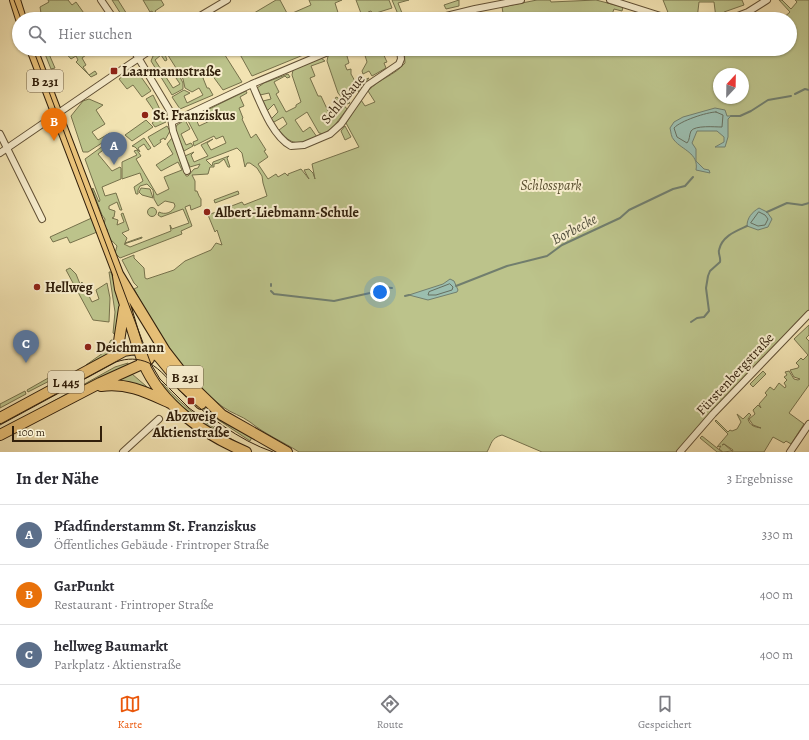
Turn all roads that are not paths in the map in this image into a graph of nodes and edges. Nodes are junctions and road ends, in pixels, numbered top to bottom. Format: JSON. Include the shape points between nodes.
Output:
{"nodes":[{"id":1,"x":15,"y":0,"type":"edge"},
{"id":2,"x":101,"y":0,"type":"edge"},
{"id":3,"x":227,"y":0,"type":"edge"},
{"id":4,"x":521,"y":0,"type":"edge"},
{"id":5,"x":610,"y":0,"type":"edge"},
{"id":6,"x":767,"y":0,"type":"edge"},
{"id":7,"x":19,"y":12,"type":"edge"},
{"id":8,"x":109,"y":12,"type":"edge"},
{"id":9,"x":207,"y":12,"type":"edge"},
{"id":10,"x":460,"y":12,"type":"edge"},
{"id":11,"x":648,"y":12,"type":"edge"},
{"id":12,"x":748,"y":12,"type":"edge"},
{"id":13,"x":35,"y":56,"type":"edge"},
{"id":14,"x":142,"y":56,"type":"edge"},
{"id":15,"x":318,"y":56,"type":"edge"},
{"id":16,"x":400,"y":56,"type":"edge"},
{"id":17,"x":139,"y":58,"type":"junction"},
{"id":18,"x":252,"y":84,"type":"junction"},
{"id":19,"x":57,"y":114,"type":"junction"},
{"id":20,"x":172,"y":122,"type":"junction"},
{"id":21,"x":0,"y":134,"type":"edge"},
{"id":22,"x":6,"y":148,"type":"junction"},
{"id":23,"x":0,"y":153,"type":"edge"},
{"id":24,"x":187,"y":171,"type":"dead end"},
{"id":25,"x":42,"y":218,"type":"dead end"},
{"id":26,"x":118,"y":274,"type":"junction"},
{"id":27,"x":125,"y":304,"type":"junction"},
{"id":28,"x":809,"y":316,"type":"edge"},
{"id":29,"x":154,"y":333,"type":"junction"},
{"id":30,"x":139,"y":348,"type":"junction"},
{"id":31,"x":154,"y":353,"type":"junction"},
{"id":32,"x":117,"y":355,"type":"junction"},
{"id":33,"x":144,"y":363,"type":"junction"},
{"id":34,"x":92,"y":388,"type":"junction"},
{"id":35,"x":172,"y":404,"type":"junction"},
{"id":36,"x":222,"y":415,"type":"junction"},
{"id":37,"x":0,"y":418,"type":"edge"},
{"id":38,"x":159,"y":419,"type":"dead end"},
{"id":39,"x":809,"y":424,"type":"edge"},
{"id":40,"x":0,"y":435,"type":"edge"},
{"id":41,"x":123,"y":452,"type":"edge"},
{"id":42,"x":246,"y":452,"type":"edge"},
{"id":43,"x":287,"y":452,"type":"edge"},
{"id":44,"x":680,"y":452,"type":"edge"},
{"id":45,"x":790,"y":452,"type":"edge"}],
"edges":[{"from":1,"to":7,"type":"main road"},
{"from":2,"to":8,"type":"street"},
{"from":3,"to":9,"type":"street"},
{"from":4,"to":10,"type":"street"},
{"from":5,"to":11,"type":"street"},
{"from":6,"to":12,"type":"street"},
{"from":13,"to":19,"type":"main road","number":"B 231"},
{"from":14,"to":17,"type":"street"},
{"from":15,"to":18,"type":"street"},
{"from":16,"to":18,"type":"street","name":"Schloßaue","via":[[397,66],[368,85],[335,130],[304,146],[291,146],[281,137]]},
{"from":17,"to":19,"type":"street"},
{"from":17,"to":20,"type":"street","via":[[170,111]]},
{"from":18,"to":20,"type":"street"},
{"from":19,"to":22,"type":"street"},
{"from":19,"to":26,"type":"main road","number":"B 231"},
{"from":20,"to":24,"type":"street"},
{"from":21,"to":22,"type":"street"},
{"from":22,"to":23,"type":"street"},
{"from":22,"to":25,"type":"street"},
{"from":26,"to":27,"type":"main road","number":"B 231"},
{"from":26,"to":29,"type":"main road","number":"B 231"},
{"from":27,"to":30,"type":"main road","number":"B 231"},
{"from":27,"to":32,"type":"main road"},
{"from":28,"to":44,"type":"street","name":"Fürstenbergstraße","via":[[713,414]]},
{"from":29,"to":31,"type":"main road"},
{"from":29,"to":36,"type":"main road","number":"B 231","via":[[183,374]]},
{"from":30,"to":31,"type":"main road"},
{"from":30,"to":32,"type":"main road","number":"L 445"},
{"from":30,"to":33,"type":"main road","number":"B 231"},
{"from":31,"to":33,"type":"main road","number":"L 445"},
{"from":31,"to":36,"type":"main road","via":[[196,399]]},
{"from":32,"to":37,"type":"main road","number":"L 445"},
{"from":33,"to":34,"type":"main road","number":"L 445"},
{"from":33,"to":35,"type":"main road","number":"B 231"},
{"from":34,"to":35,"type":"main road","number":"B 231","via":[[118,385],[148,393]]},
{"from":34,"to":40,"type":"main road","number":"L 445"},
{"from":35,"to":42,"type":"main road","number":"B 231","via":[[200,427]]},
{"from":36,"to":43,"type":"main road","number":"B 231"},
{"from":38,"to":41,"type":"street"},
{"from":39,"to":45,"type":"street"}]}
